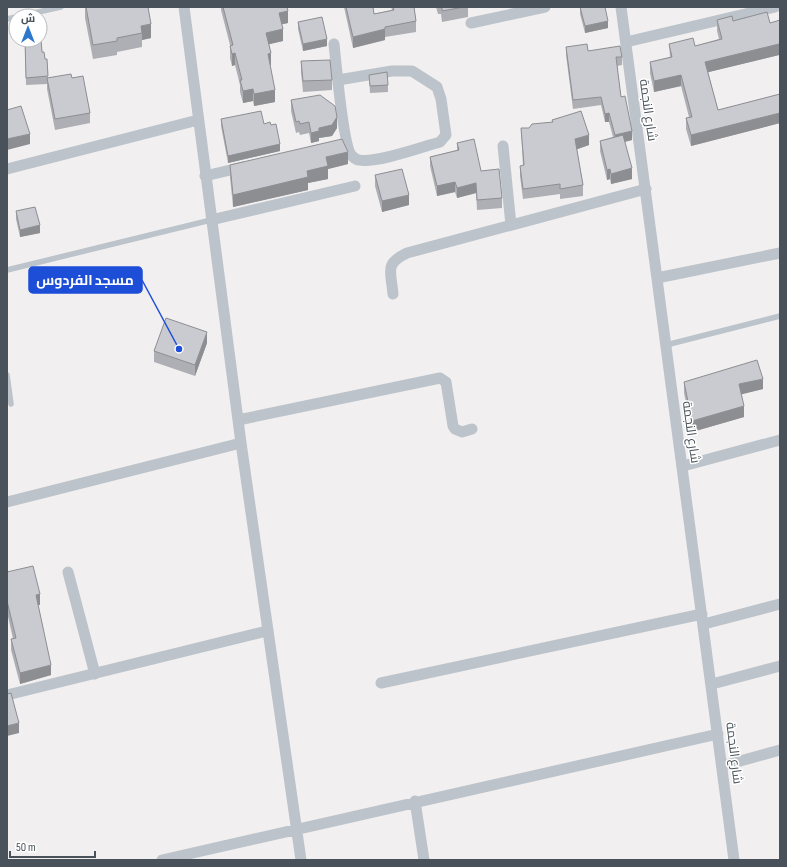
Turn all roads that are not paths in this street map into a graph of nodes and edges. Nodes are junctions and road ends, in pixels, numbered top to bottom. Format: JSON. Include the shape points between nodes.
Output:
{"nodes":[{"id":1,"x":61,"y":7,"type":"edge"},
{"id":2,"x":184,"y":7,"type":"edge"},
{"id":3,"x":545,"y":7,"type":"edge"},
{"id":4,"x":621,"y":7,"type":"edge"},
{"id":5,"x":775,"y":7,"type":"edge"},
{"id":6,"x":48,"y":10,"type":"edge"},
{"id":7,"x":471,"y":22,"type":"dead end"},
{"id":8,"x":626,"y":42,"type":"junction"},
{"id":9,"x":334,"y":44,"type":"dead end"},
{"id":10,"x":338,"y":80,"type":"junction"},
{"id":11,"x":198,"y":120,"type":"junction"},
{"id":12,"x":503,"y":146,"type":"dead end"},
{"id":13,"x":257,"y":164,"type":"edge"},
{"id":14,"x":7,"y":169,"type":"edge"},
{"id":15,"x":205,"y":176,"type":"junction"},
{"id":16,"x":356,"y":186,"type":"dead end"},
{"id":17,"x":646,"y":189,"type":"junction"},
{"id":18,"x":211,"y":220,"type":"junction"},
{"id":19,"x":512,"y":225,"type":"junction"},
{"id":20,"x":780,"y":253,"type":"edge"},
{"id":21,"x":7,"y":270,"type":"edge"},
{"id":22,"x":657,"y":278,"type":"junction"},
{"id":23,"x":392,"y":294,"type":"dead end"},
{"id":24,"x":780,"y":316,"type":"edge"},
{"id":25,"x":666,"y":345,"type":"junction"},
{"id":26,"x":7,"y":376,"type":"edge"},
{"id":27,"x":11,"y":404,"type":"dead end"},
{"id":28,"x":238,"y":420,"type":"junction"},
{"id":29,"x":472,"y":429,"type":"dead end"},
{"id":30,"x":780,"y":440,"type":"edge"},
{"id":31,"x":241,"y":443,"type":"junction"},
{"id":32,"x":682,"y":466,"type":"junction"},
{"id":33,"x":7,"y":502,"type":"edge"},
{"id":34,"x":68,"y":572,"type":"dead end"},
{"id":35,"x":780,"y":604,"type":"edge"},
{"id":36,"x":703,"y":619,"type":"junction"},
{"id":37,"x":267,"y":631,"type":"junction"},
{"id":38,"x":780,"y":666,"type":"edge"},
{"id":39,"x":95,"y":674,"type":"junction"},
{"id":40,"x":381,"y":683,"type":"dead end"},
{"id":41,"x":712,"y":684,"type":"junction"},
{"id":42,"x":7,"y":694,"type":"edge"},
{"id":43,"x":718,"y":734,"type":"junction"},
{"id":44,"x":780,"y":750,"type":"edge"},
{"id":45,"x":722,"y":766,"type":"junction"},
{"id":46,"x":415,"y":802,"type":"junction"},
{"id":47,"x":297,"y":829,"type":"junction"},
{"id":48,"x":162,"y":860,"type":"edge"},
{"id":49,"x":301,"y":860,"type":"edge"},
{"id":50,"x":424,"y":860,"type":"edge"},
{"id":51,"x":734,"y":860,"type":"edge"}],
"edges":[{"from":1,"to":6,"type":"lane"},
{"from":2,"to":11,"type":"street"},
{"from":3,"to":7,"type":"street"},
{"from":4,"to":8,"type":"street","name":"شارع النجمة"},
{"from":5,"to":8,"type":"street"},
{"from":8,"to":17,"type":"street","name":"شارع النجمة"},
{"from":9,"to":10,"type":"street"},
{"from":10,"to":10,"type":"street","via":[[392,71],[412,71],[437,88],[442,99],[446,135],[440,142],[372,160],[358,160],[343,143]]},
{"from":11,"to":14,"type":"street"},
{"from":11,"to":15,"type":"street"},
{"from":12,"to":19,"type":"street"},
{"from":13,"to":15,"type":"street"},
{"from":15,"to":18,"type":"street"},
{"from":16,"to":18,"type":"street"},
{"from":17,"to":19,"type":"street"},
{"from":17,"to":22,"type":"street","name":"شارع النجمة"},
{"from":18,"to":21,"type":"lane"},
{"from":18,"to":28,"type":"street"},
{"from":19,"to":23,"type":"street","via":[[399,257],[390,266]]},
{"from":20,"to":22,"type":"street"},
{"from":22,"to":25,"type":"street","name":"شارع النجمة"},
{"from":24,"to":25,"type":"lane"},
{"from":25,"to":32,"type":"street","name":"شارع النجمة"},
{"from":26,"to":27,"type":"lane"},
{"from":28,"to":29,"type":"street","via":[[440,378],[446,382],[453,426],[462,432]]},
{"from":28,"to":31,"type":"street"},
{"from":30,"to":32,"type":"street"},
{"from":31,"to":33,"type":"street"},
{"from":31,"to":37,"type":"street"},
{"from":32,"to":36,"type":"street","name":"شارع النجمة"},
{"from":34,"to":39,"type":"street"},
{"from":35,"to":36,"type":"street"},
{"from":36,"to":40,"type":"street"},
{"from":36,"to":41,"type":"street","name":"شارع النجمة"},
{"from":37,"to":39,"type":"street"},
{"from":37,"to":47,"type":"street"},
{"from":38,"to":41,"type":"street"},
{"from":39,"to":42,"type":"street"},
{"from":41,"to":43,"type":"street","name":"شارع النجمة"},
{"from":43,"to":45,"type":"street","name":"شارع النجمة"},
{"from":43,"to":46,"type":"street"},
{"from":44,"to":45,"type":"street"},
{"from":45,"to":51,"type":"street","name":"شارع النجمة"},
{"from":46,"to":47,"type":"street"},
{"from":46,"to":50,"type":"street"},
{"from":47,"to":48,"type":"street"},
{"from":47,"to":49,"type":"street"}]}
